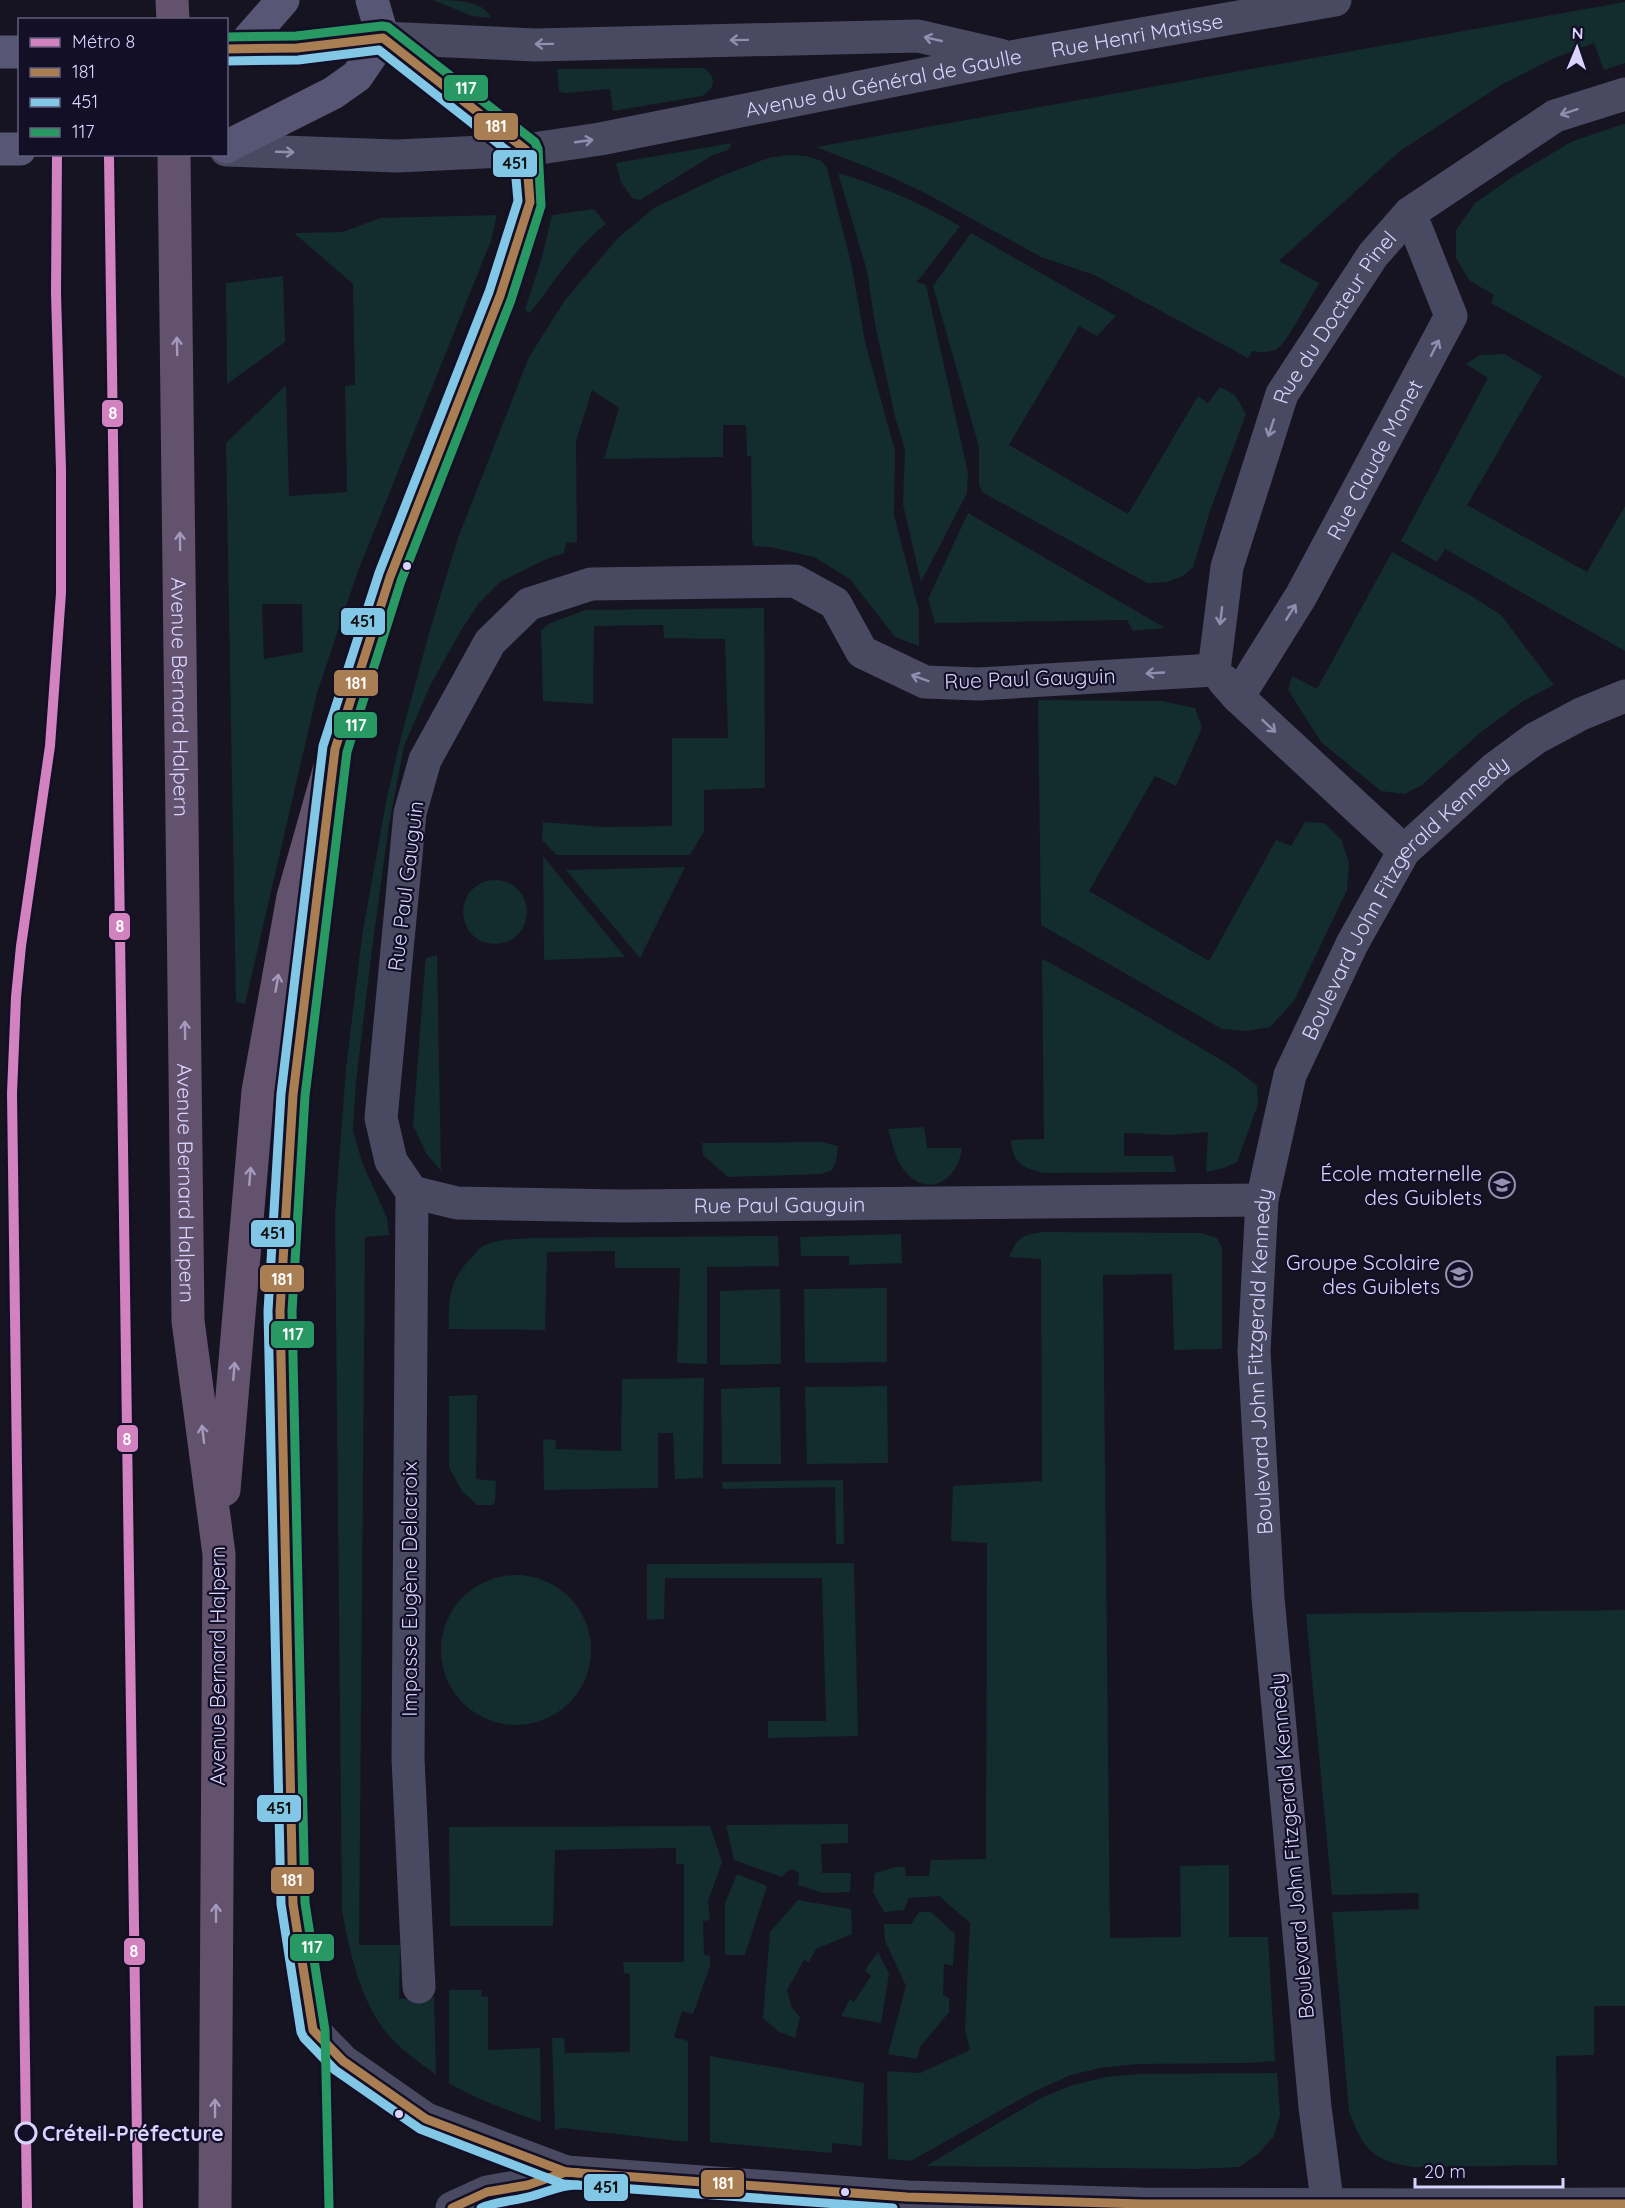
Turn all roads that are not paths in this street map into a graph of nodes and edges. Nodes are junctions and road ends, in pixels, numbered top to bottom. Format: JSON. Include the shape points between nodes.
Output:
{"nodes":[{"id":1,"x":172,"y":0,"type":"edge"},
{"id":2,"x":372,"y":0,"type":"edge"},
{"id":3,"x":1335,"y":0,"type":"edge"},
{"id":4,"x":282,"y":2,"type":"edge"},
{"id":5,"x":173,"y":18,"type":"edge"},
{"id":6,"x":383,"y":38,"type":"junction"},
{"id":7,"x":233,"y":49,"type":"edge"},
{"id":8,"x":0,"y":52,"type":"edge"},
{"id":9,"x":18,"y":52,"type":"edge"},
{"id":10,"x":1011,"y":57,"type":"junction"},
{"id":11,"x":1625,"y":94,"type":"edge"},
{"id":12,"x":228,"y":147,"type":"edge"},
{"id":13,"x":228,"y":148,"type":"edge"},
{"id":14,"x":0,"y":149,"type":"edge"},
{"id":15,"x":18,"y":149,"type":"edge"},
{"id":16,"x":526,"y":150,"type":"junction"},
{"id":17,"x":174,"y":156,"type":"edge"},
{"id":18,"x":1410,"y":213,"type":"junction"},
{"id":19,"x":1214,"y":670,"type":"junction"},
{"id":20,"x":1625,"y":696,"type":"edge"},
{"id":21,"x":1238,"y":697,"type":"junction"},
{"id":22,"x":335,"y":749,"type":"junction"},
{"id":23,"x":1404,"y":851,"type":"junction"},
{"id":24,"x":412,"y":1192,"type":"junction"},
{"id":25,"x":1262,"y":1200,"type":"junction"},
{"id":26,"x":219,"y":1554,"type":"junction"},
{"id":27,"x":419,"y":1987,"type":"dead end"},
{"id":28,"x":566,"y":2172,"type":"junction"},
{"id":29,"x":907,"y":2203,"type":"edge"},
{"id":30,"x":1625,"y":2204,"type":"edge"},
{"id":31,"x":1327,"y":2206,"type":"edge"},
{"id":32,"x":215,"y":2208,"type":"edge"},
{"id":33,"x":452,"y":2208,"type":"edge"}],
"edges":[{"from":1,"to":5,"type":"highway"},
{"from":2,"to":6,"type":"main road"},
{"from":3,"to":10,"type":"street","name":"Rue Henri Matisse"},
{"from":4,"to":7,"type":"main road"},
{"from":6,"to":7,"type":"main road","name":"Avenue du Général de Gaulle","via":[[297,48]]},
{"from":10,"to":6,"type":"street","name":"Avenue du Général de Gaulle","one_way":true,"via":[[918,36],[536,45]]},
{"from":6,"to":12,"type":"main road","via":[[357,76],[333,93]]},
{"from":6,"to":16,"type":"main road"},
{"from":8,"to":9,"type":"main road"},
{"from":16,"to":10,"type":"street","name":"Avenue du Général de Gaulle","one_way":true,"via":[[713,118]]},
{"from":11,"to":18,"type":"street","name":"Rue du Docteur Pinel","one_way":true,"via":[[1555,116]]},
{"from":13,"to":16,"type":"street","name":"Avenue du Général de Gaulle","one_way":true,"via":[[397,156]]},
{"from":14,"to":15,"type":"main road"},
{"from":16,"to":22,"type":"highway","via":[[530,201],[500,296],[390,577]]},
{"from":26,"to":17,"type":"highway","name":"Avenue Bernard Halpern","one_way":true,"via":[[188,1321]]},
{"from":18,"to":19,"type":"street","name":"Rue du Docteur Pinel","one_way":true,"via":[[1373,255],[1282,394],[1227,567]]},
{"from":21,"to":18,"type":"street","name":"Rue Claude Monet","one_way":true,"via":[[1301,596],[1451,316]]},
{"from":19,"to":21,"type":"street"},
{"from":19,"to":24,"type":"street","name":"Rue Paul Gauguin","one_way":true,"via":[[979,684],[925,682],[862,652],[835,603],[795,581],[591,584],[529,604],[490,642],[425,760],[410,813],[381,1118],[390,1161]]},
{"from":20,"to":23,"type":"street","name":"Boulevard John Fitzgerald Kennedy","via":[[1536,738],[1495,768]]},
{"from":21,"to":23,"type":"street","one_way":true},
{"from":26,"to":22,"type":"highway","one_way":true,"via":[[258,1091],[293,897]]},
{"from":22,"to":28,"type":"street","via":[[293,1095],[280,1311],[293,1904],[313,2030],[343,2061],[426,2119]]},
{"from":23,"to":25,"type":"street","name":"Boulevard John Fitzgerald Kennedy","via":[[1352,944],[1290,1075]]},
{"from":24,"to":25,"type":"street","name":"Rue Paul Gauguin","via":[[457,1203],[623,1206]]},
{"from":24,"to":27,"type":"street","name":"Impasse Eugène Delacroix","via":[[408,1759]]},
{"from":25,"to":31,"type":"street","name":"Boulevard John Fitzgerald Kennedy","via":[[1254,1351],[1268,1599]]},
{"from":32,"to":26,"type":"highway","name":"Avenue Bernard Halpern","one_way":true},
{"from":28,"to":29,"type":"street","via":[[868,2196]]},
{"from":28,"to":33,"type":"street","via":[[528,2186],[487,2192]]},
{"from":29,"to":31,"type":"street"},
{"from":30,"to":31,"type":"street"}]}
